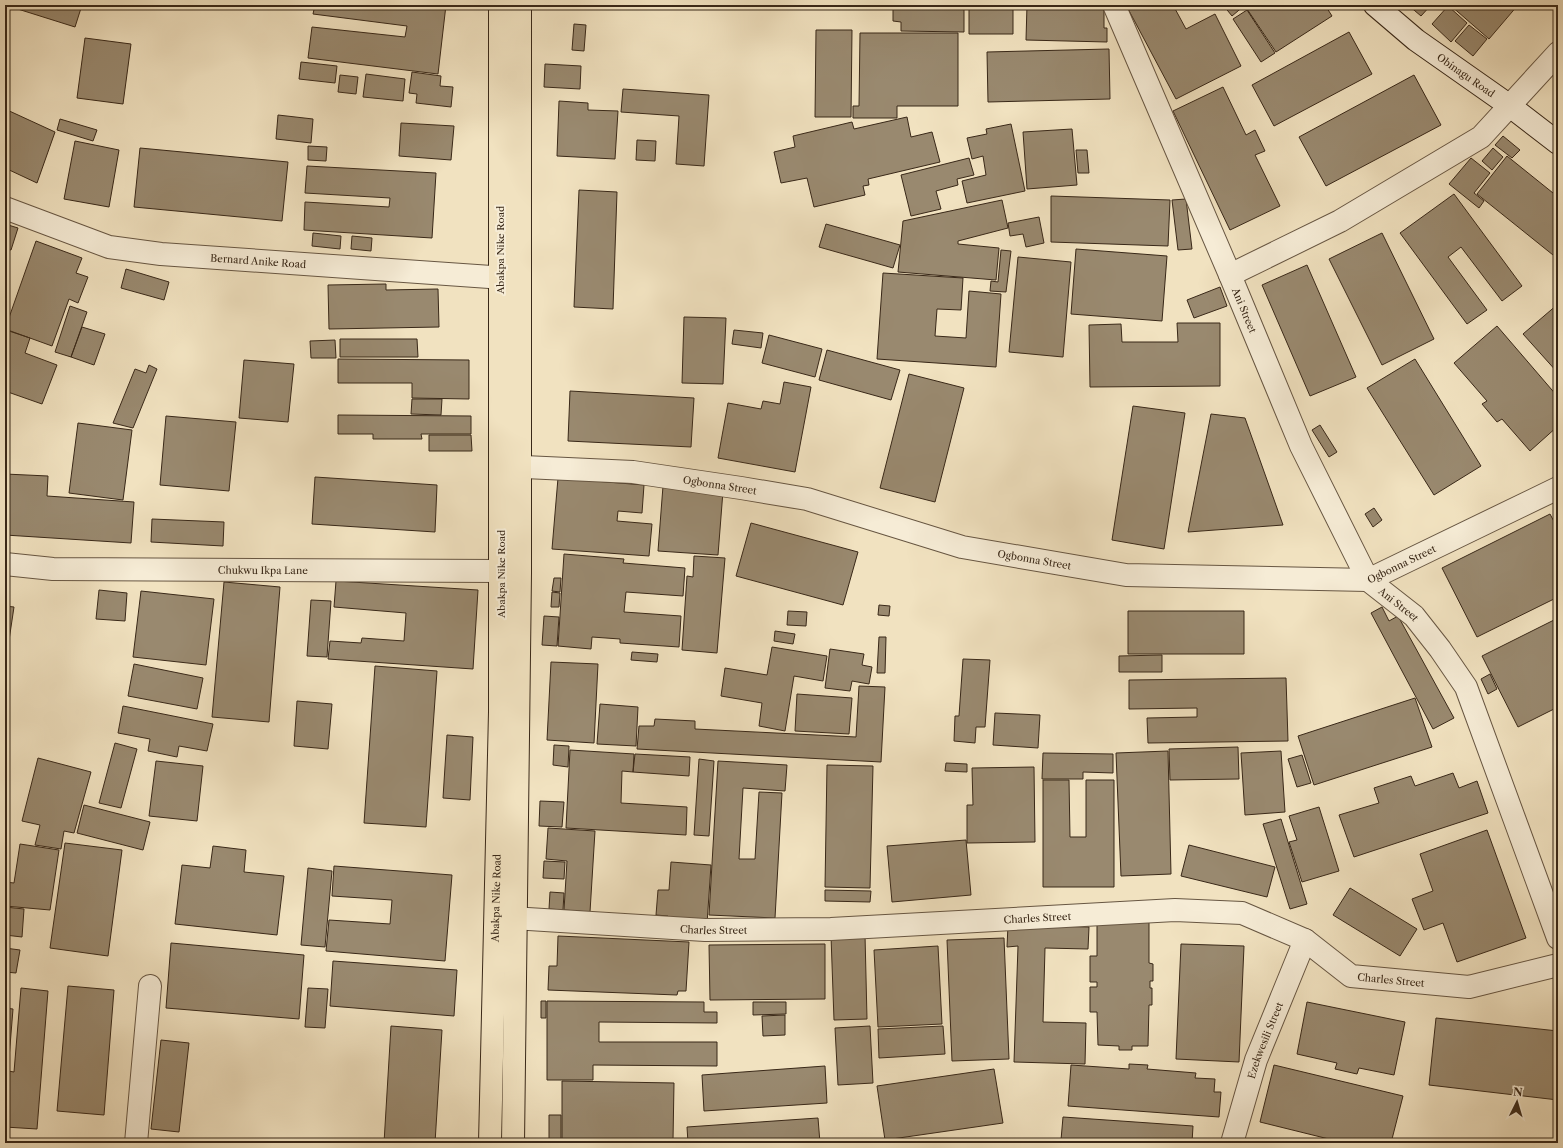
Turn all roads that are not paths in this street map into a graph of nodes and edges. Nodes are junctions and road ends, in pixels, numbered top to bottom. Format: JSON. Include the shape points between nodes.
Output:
{"nodes":[{"id":1,"x":500,"y":5,"type":"edge"},
{"id":2,"x":520,"y":5,"type":"edge"},
{"id":3,"x":1114,"y":5,"type":"edge"},
{"id":4,"x":1375,"y":5,"type":"edge"},
{"id":5,"x":1558,"y":53,"type":"edge"},
{"id":6,"x":1510,"y":106,"type":"junction"},
{"id":7,"x":1558,"y":143,"type":"edge"},
{"id":8,"x":5,"y":208,"type":"edge"},
{"id":9,"x":1230,"y":275,"type":"junction"},
{"id":10,"x":510,"y":278,"type":"junction"},
{"id":11,"x":510,"y":466,"type":"junction"},
{"id":12,"x":1558,"y":488,"type":"edge"},
{"id":13,"x":5,"y":564,"type":"edge"},
{"id":14,"x":510,"y":572,"type":"junction"},
{"id":15,"x":1368,"y":580,"type":"junction"},
{"id":16,"x":506,"y":917,"type":"junction"},
{"id":17,"x":1558,"y":938,"type":"edge"},
{"id":18,"x":1305,"y":940,"type":"junction"},
{"id":19,"x":1558,"y":965,"type":"edge"},
{"id":20,"x":150,"y":986,"type":"dead end"},
{"id":21,"x":136,"y":1143,"type":"edge"},
{"id":22,"x":490,"y":1143,"type":"edge"},
{"id":23,"x":513,"y":1143,"type":"edge"},
{"id":24,"x":1232,"y":1143,"type":"edge"}],
"edges":[{"from":1,"to":10,"type":"main road","name":"Abakpa Nike Road"},
{"from":2,"to":10,"type":"main road","name":"Abakpa Nike Road"},
{"from":3,"to":9,"type":"street","name":"Ani Street"},
{"from":4,"to":6,"type":"street","name":"Obinagu Road","via":[[1416,40]]},
{"from":5,"to":6,"type":"street","name":"Ani Street"},
{"from":6,"to":7,"type":"street","name":"Obinagu Road"},
{"from":6,"to":9,"type":"street","name":"Ani Street","via":[[1481,138],[1340,221]]},
{"from":8,"to":10,"type":"street","name":"Bernard Anike Road","via":[[109,247],[161,254]]},
{"from":9,"to":15,"type":"street","name":"Ani Street","via":[[1301,446]]},
{"from":10,"to":11,"type":"main road","name":"Abakpa Nike Road"},
{"from":11,"to":14,"type":"main road","name":"Abakpa Nike Road"},
{"from":11,"to":15,"type":"street","name":"Ogbonna Street","via":[[633,472],[808,499],[962,547],[1126,575]]},
{"from":12,"to":15,"type":"street","name":"Ogbonna Street"},
{"from":13,"to":14,"type":"street","name":"Chukwu Ikpa Lane","via":[[53,569]]},
{"from":14,"to":16,"type":"main road","name":"Abakpa Nike Road","via":[[500,704]]},
{"from":15,"to":17,"type":"street","name":"Ani Street","via":[[1414,616],[1466,687]]},
{"from":16,"to":18,"type":"street","name":"Charles Street","via":[[705,930],[823,929],[1175,910],[1242,913]]},
{"from":16,"to":22,"type":"main road","name":"Abakpa Nike Road"},
{"from":16,"to":23,"type":"main road","name":"Abakpa Nike Road"},
{"from":18,"to":19,"type":"street","name":"Charles Street","via":[[1351,976],[1469,987]]},
{"from":18,"to":24,"type":"street","name":"Ezekwesili Street","via":[[1256,1060]]},
{"from":20,"to":21,"type":"street"}]}
